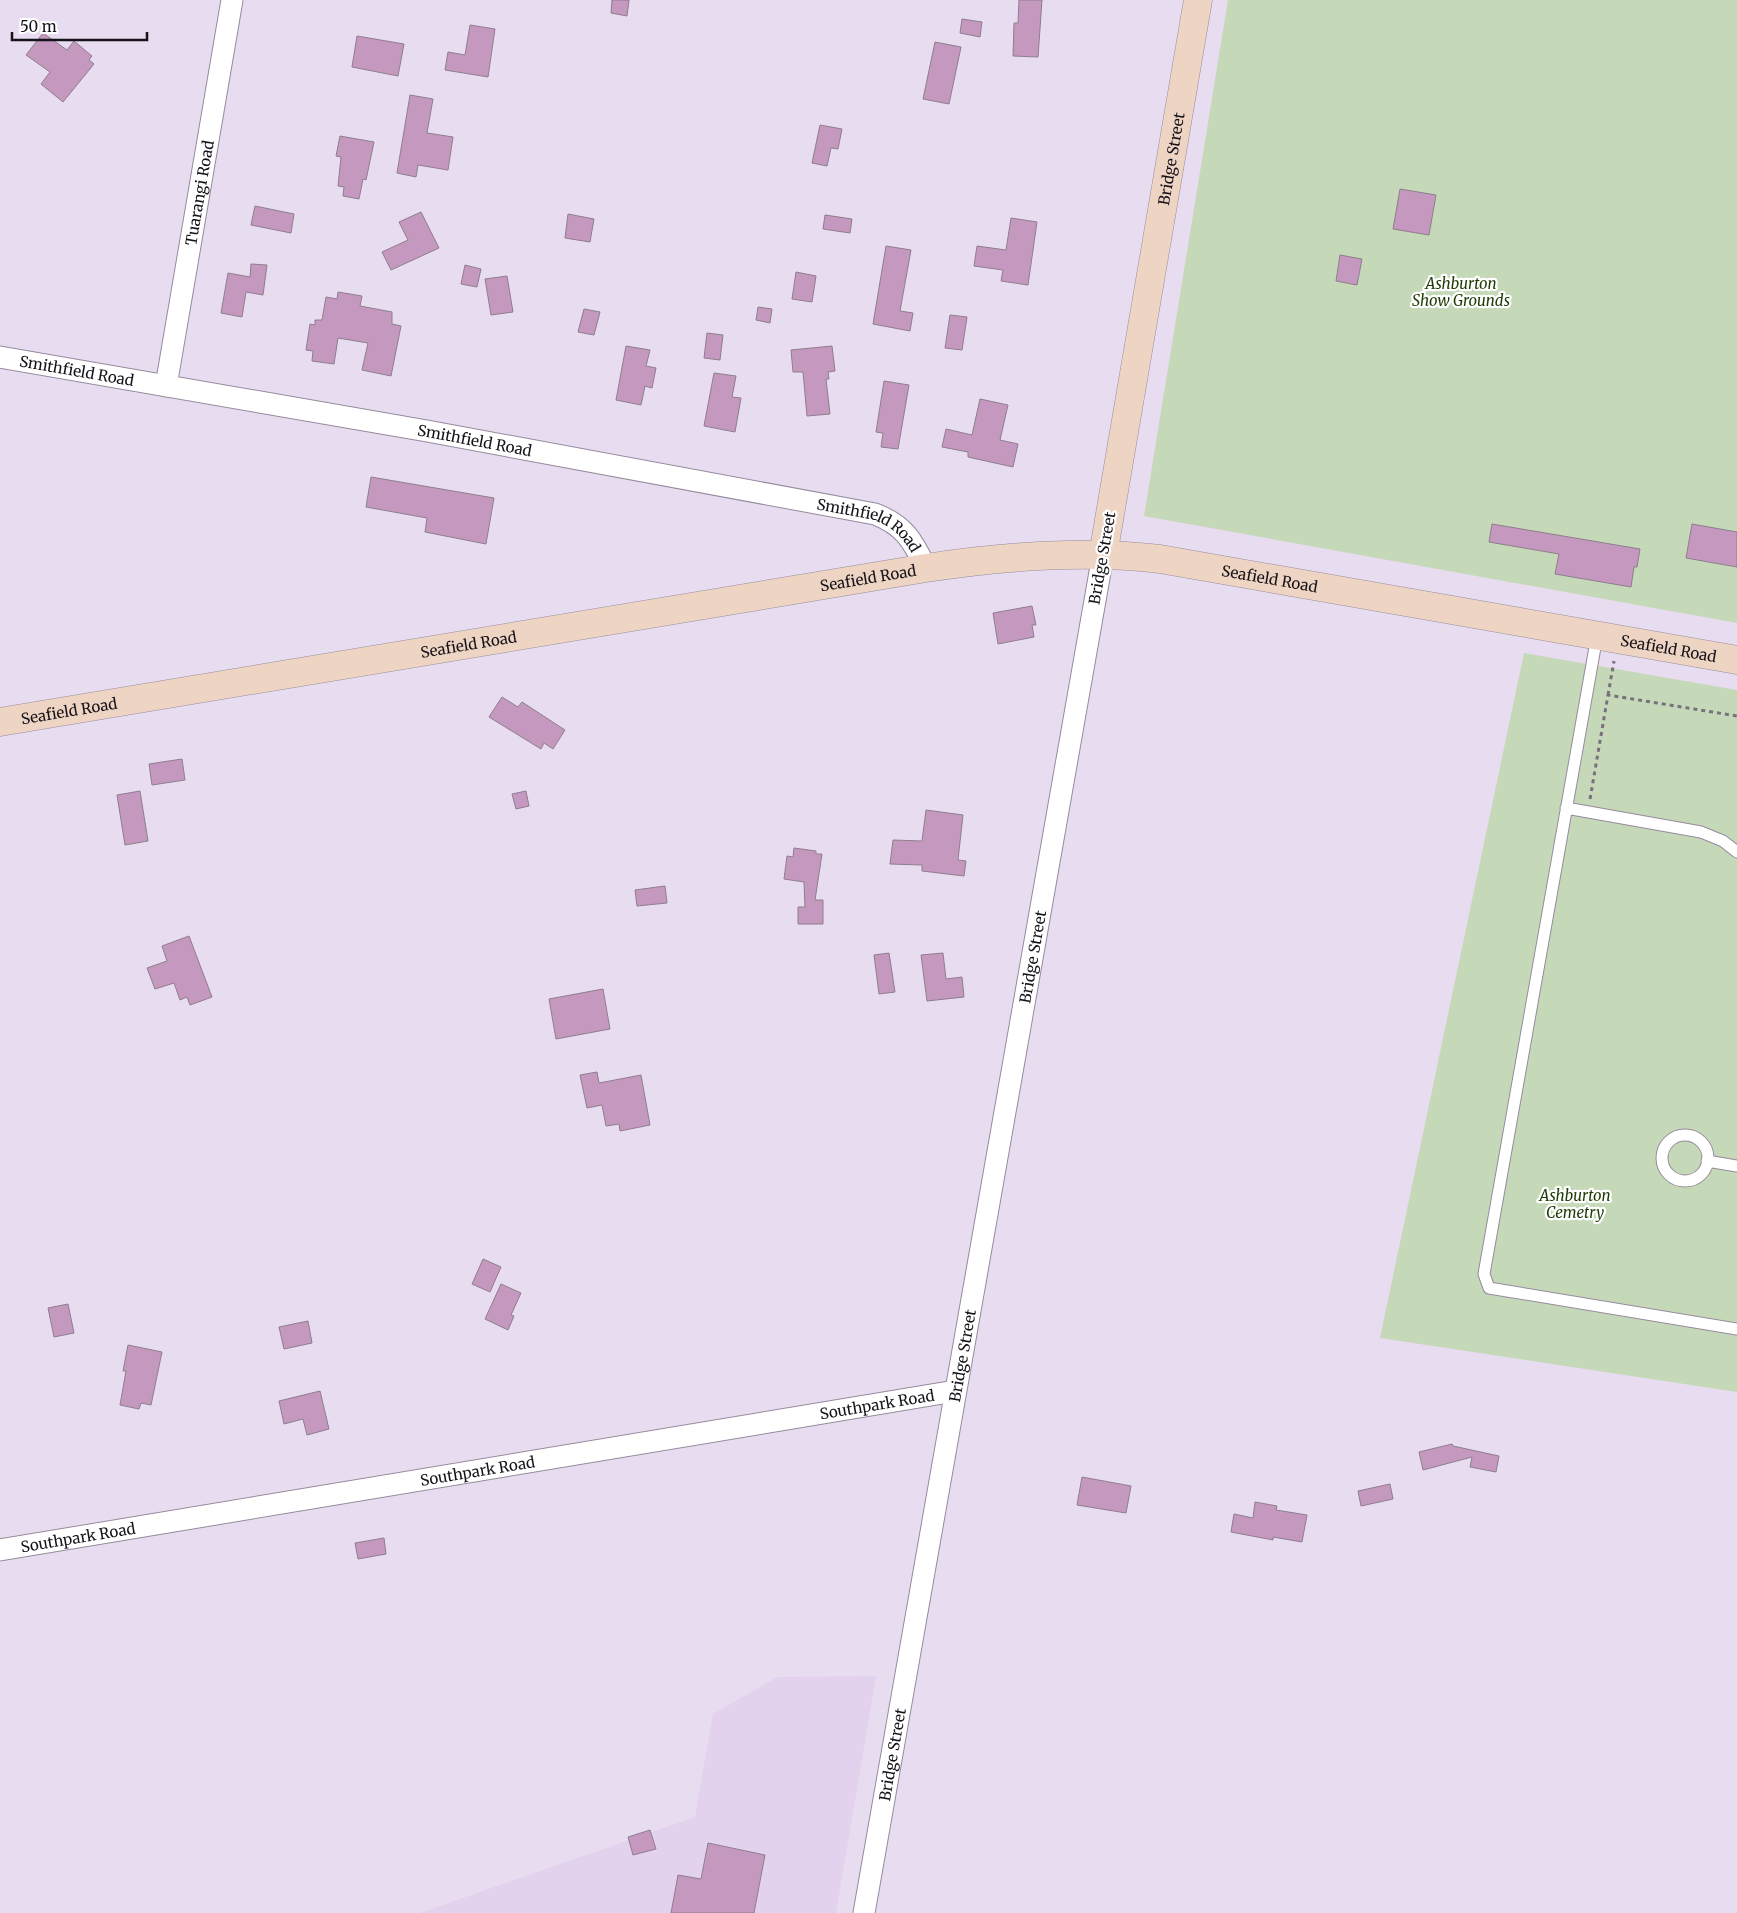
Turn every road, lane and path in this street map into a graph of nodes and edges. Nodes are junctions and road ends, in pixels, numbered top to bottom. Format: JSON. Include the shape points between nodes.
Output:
{"nodes":[{"id":1,"x":232,"y":0,"type":"edge"},
{"id":2,"x":1198,"y":0,"type":"edge"},
{"id":3,"x":0,"y":357,"type":"edge"},
{"id":4,"x":166,"y":386,"type":"junction"},
{"id":5,"x":1103,"y":555,"type":"junction"},
{"id":6,"x":926,"y":568,"type":"junction"},
{"id":7,"x":1607,"y":638,"type":"junction"},
{"id":8,"x":1737,"y":660,"type":"edge"},
{"id":9,"x":1608,"y":695,"type":"junction"},
{"id":10,"x":1737,"y":716,"type":"edge"},
{"id":11,"x":0,"y":722,"type":"edge"},
{"id":12,"x":1566,"y":808,"type":"junction"},
{"id":13,"x":1588,"y":812,"type":"junction"},
{"id":14,"x":1737,"y":852,"type":"edge"},
{"id":15,"x":1707,"y":1161,"type":"junction"},
{"id":16,"x":1737,"y":1166,"type":"edge"},
{"id":17,"x":1737,"y":1330,"type":"edge"},
{"id":18,"x":955,"y":1391,"type":"junction"},
{"id":19,"x":0,"y":1550,"type":"edge"},
{"id":20,"x":864,"y":1913,"type":"edge"}],
"edges":[{"from":1,"to":4,"type":"street","name":"Tuarangi Road"},
{"from":2,"to":5,"type":"street","name":"Bridge Street"},
{"from":3,"to":4,"type":"street","name":"Smithfield Road"},
{"from":4,"to":6,"type":"street","name":"Smithfield Road","via":[[875,514],[890,520],[911,538]]},
{"from":5,"to":6,"type":"street","name":"Seafield Road","via":[[1018,557]]},
{"from":5,"to":7,"type":"street","name":"Seafield Road","via":[[1160,559]]},
{"from":5,"to":18,"type":"street","name":"Bridge Street"},
{"from":6,"to":11,"type":"street","name":"Seafield Road"},
{"from":7,"to":8,"type":"street","name":"Seafield Road"},
{"from":7,"to":9,"type":"path"},
{"from":7,"to":12,"type":"lane"},
{"from":9,"to":10,"type":"path"},
{"from":9,"to":13,"type":"path"},
{"from":12,"to":13,"type":"lane"},
{"from":12,"to":17,"type":"lane","via":[[1484,1274],[1489,1288]]},
{"from":13,"to":14,"type":"lane","via":[[1701,832],[1723,841]]},
{"from":15,"to":15,"type":"lane","via":[[1707,1153],[1700,1141],[1687,1135],[1668,1142],[1662,1156],[1662,1164],[1671,1177],[1686,1181],[1700,1174]]},
{"from":15,"to":16,"type":"lane"},
{"from":18,"to":19,"type":"street","name":"Southpark Road"},
{"from":18,"to":20,"type":"street","name":"Bridge Street"}]}
